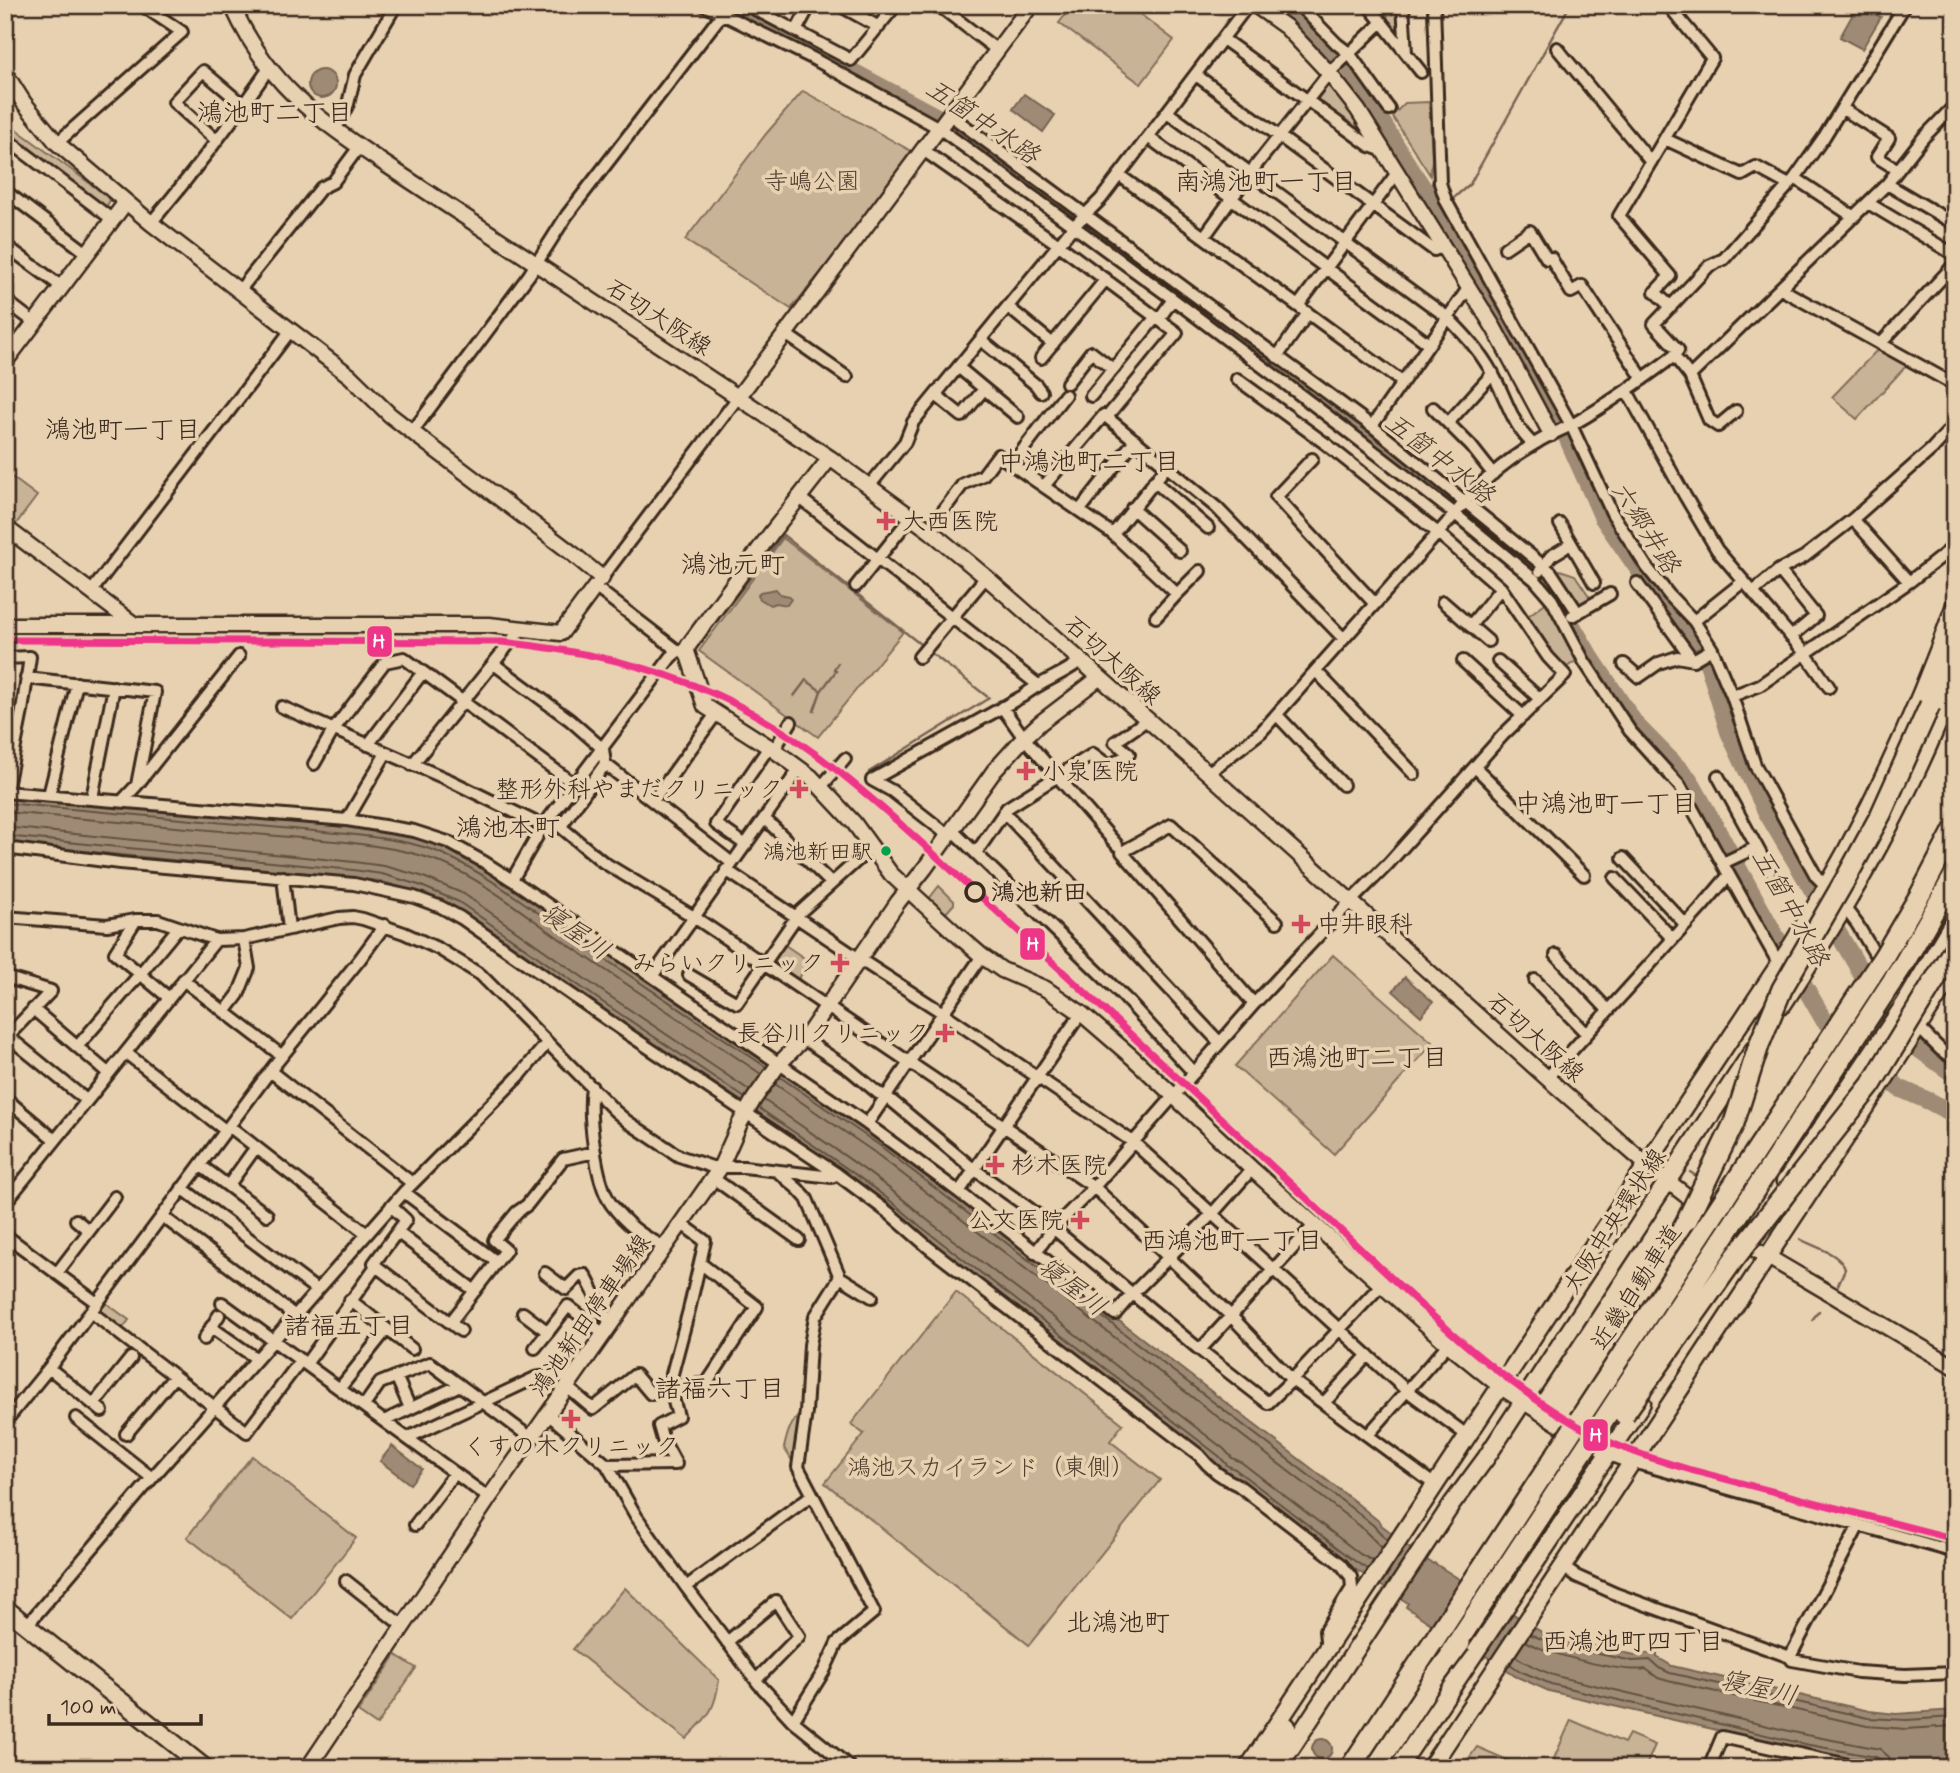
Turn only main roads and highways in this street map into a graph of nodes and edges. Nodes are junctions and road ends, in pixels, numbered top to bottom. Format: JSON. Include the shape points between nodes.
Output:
{"nodes":[{"id":1,"x":1955,"y":605,"type":"edge"},
{"id":2,"x":1955,"y":643,"type":"edge"},
{"id":3,"x":1955,"y":680,"type":"edge"},
{"id":4,"x":1955,"y":828,"type":"edge"},
{"id":5,"x":1955,"y":874,"type":"edge"},
{"id":6,"x":1955,"y":919,"type":"edge"},
{"id":7,"x":1955,"y":947,"type":"edge"},
{"id":8,"x":1955,"y":970,"type":"edge"},
{"id":9,"x":1588,"y":1405,"type":"junction"},
{"id":10,"x":5,"y":1608,"type":"edge"},
{"id":11,"x":1338,"y":1634,"type":"junction"},
{"id":12,"x":1434,"y":1678,"type":"junction"},
{"id":13,"x":205,"y":1768,"type":"edge"},
{"id":14,"x":1248,"y":1768,"type":"edge"},
{"id":15,"x":1265,"y":1768,"type":"edge"},
{"id":16,"x":1278,"y":1768,"type":"edge"},
{"id":17,"x":1350,"y":1768,"type":"edge"},
{"id":18,"x":1375,"y":1768,"type":"edge"},
{"id":19,"x":1398,"y":1768,"type":"edge"},
{"id":20,"x":1430,"y":1768,"type":"edge"}],
"edges":[{"from":1,"to":11,"type":"main road","via":[[1899,750],[1827,890]]},
{"from":2,"to":9,"type":"highway","bridge":true,"via":[[1875,826],[1782,989],[1723,1147]]},
{"from":3,"to":16,"type":"main road","name":"大阪中央環状線","via":[[1902,804],[1806,970]]},
{"from":4,"to":9,"type":"highway","name":"近畿自動車道","bridge":true,"via":[[1884,956]]},
{"from":5,"to":12,"type":"highway","name":"近畿自動車道","bridge":true,"via":[[1903,965]]},
{"from":6,"to":19,"type":"main road","via":[[1860,1074]]},
{"from":7,"to":12,"type":"highway","bridge":true,"via":[[1871,1085],[1734,1259]]},
{"from":8,"to":20,"type":"main road"},
{"from":9,"to":17,"type":"highway","name":"近畿自動車道","bridge":true},
{"from":10,"to":13,"type":"main road"},
{"from":11,"to":14,"type":"main road"},
{"from":11,"to":15,"type":"main road","via":[[1328,1661]]},
{"from":12,"to":18,"type":"highway","name":"近畿自動車道"}]}
